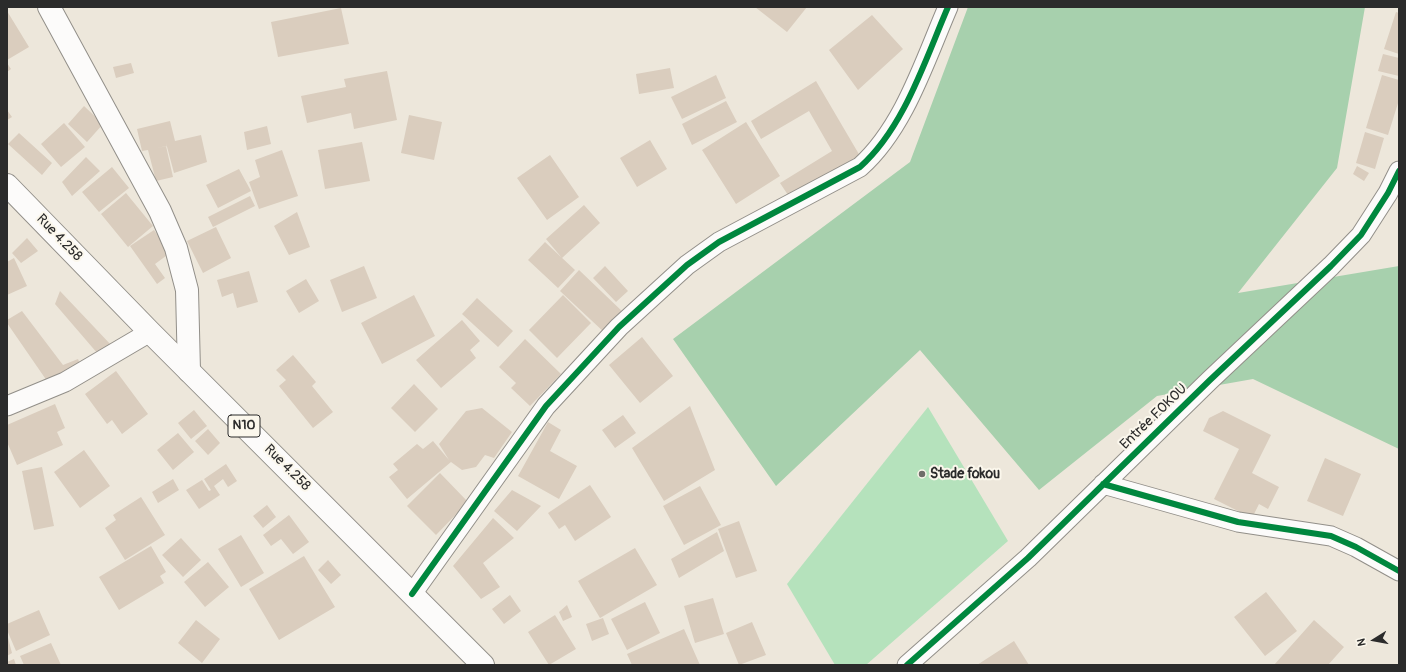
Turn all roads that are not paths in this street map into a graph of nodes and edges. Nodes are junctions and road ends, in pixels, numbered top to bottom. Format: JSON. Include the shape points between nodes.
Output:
{"nodes":[{"id":1,"x":49,"y":7,"type":"edge"},
{"id":2,"x":948,"y":7,"type":"edge"},
{"id":3,"x":1399,"y":171,"type":"edge"},
{"id":4,"x":7,"y":185,"type":"edge"},
{"id":5,"x":150,"y":332,"type":"junction"},
{"id":6,"x":189,"y":371,"type":"junction"},
{"id":7,"x":7,"y":406,"type":"edge"},
{"id":8,"x":1103,"y":484,"type":"junction"},
{"id":9,"x":1399,"y":570,"type":"edge"},
{"id":10,"x":412,"y":594,"type":"junction"},
{"id":11,"x":482,"y":664,"type":"edge"},
{"id":12,"x":907,"y":665,"type":"edge"}],
"edges":[{"from":1,"to":6,"type":"main road","via":[[156,204],[176,248],[186,290]]},
{"from":2,"to":10,"type":"street","via":[[895,124],[876,153],[855,170],[702,253],[619,327],[546,406]]},
{"from":3,"to":8,"type":"street","name":"Entrée FOKOU","via":[[1388,193],[1356,240]]},
{"from":4,"to":5,"type":"main road","name":"Rue 4.258","number":"N10"},
{"from":5,"to":6,"type":"main road","name":"Rue 4.258","number":"N10"},
{"from":5,"to":7,"type":"street","via":[[65,382]]},
{"from":6,"to":10,"type":"main road","name":"Rue 4.258","number":"N10"},
{"from":8,"to":9,"type":"street","via":[[1238,522],[1331,536]]},
{"from":8,"to":12,"type":"street","name":"Entrée FOKOU","via":[[1028,558]]},
{"from":10,"to":11,"type":"main road","name":"Rue 4.258","number":"N10"}]}
